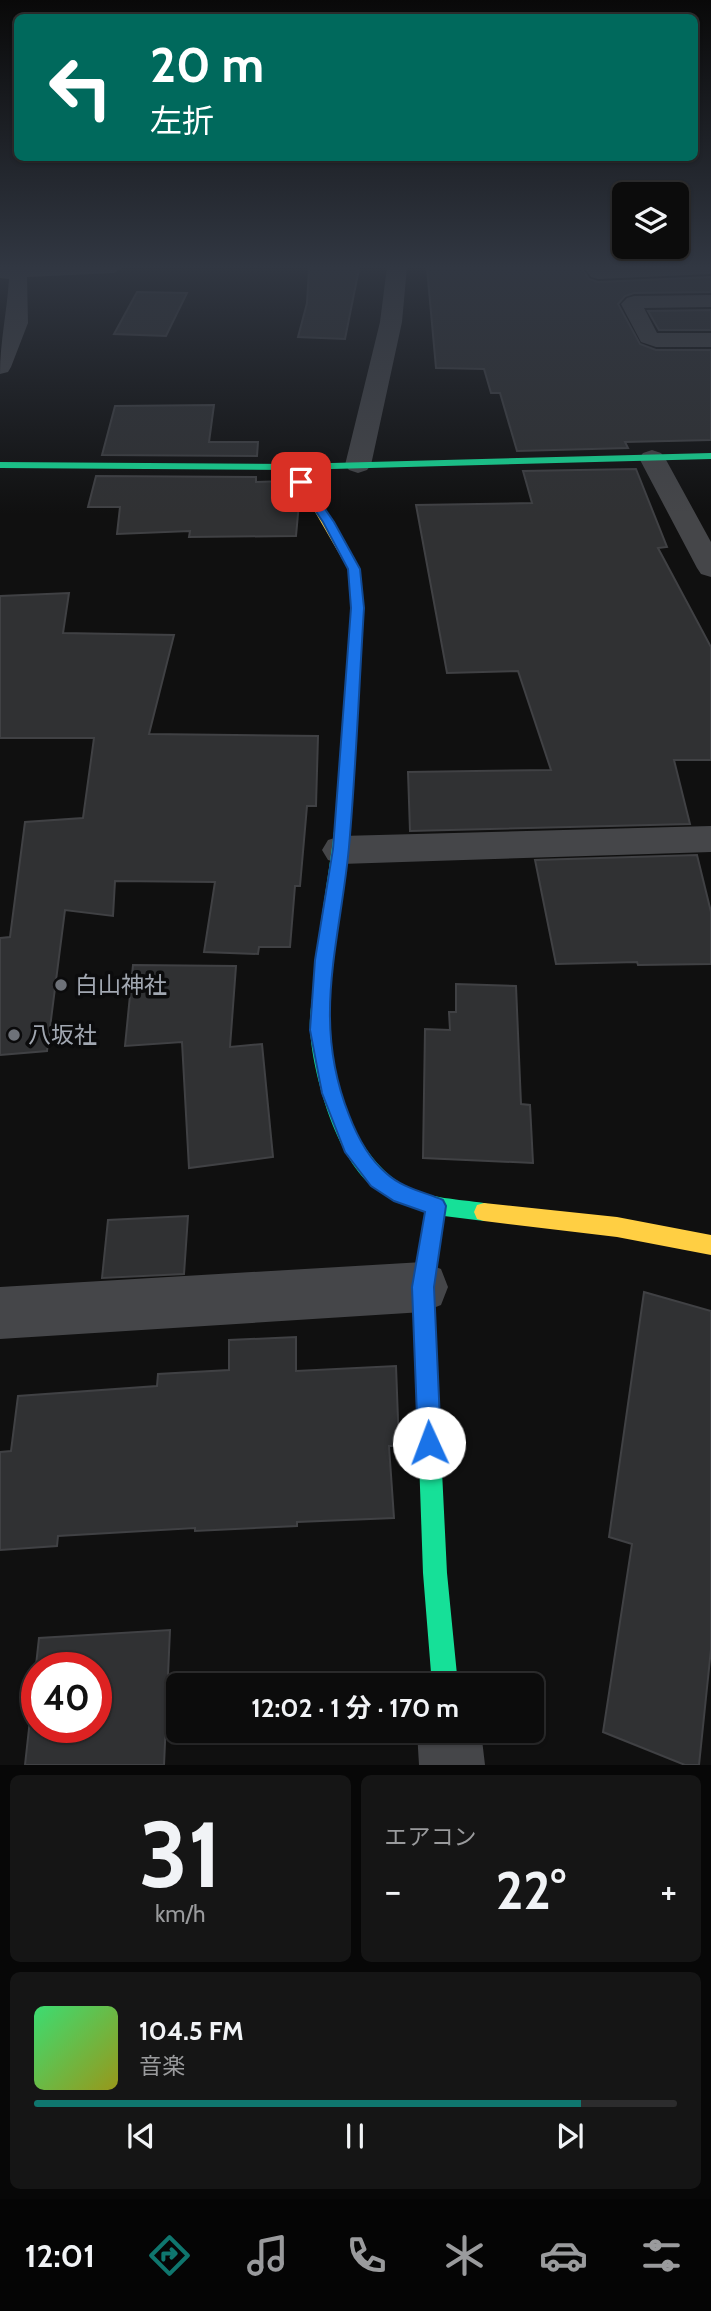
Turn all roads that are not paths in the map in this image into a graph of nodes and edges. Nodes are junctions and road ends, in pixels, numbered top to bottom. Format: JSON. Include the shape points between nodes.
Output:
{"nodes":[{"id":1,"x":7,"y":349,"type":"edge"},
{"id":2,"x":385,"y":349,"type":"edge"},
{"id":3,"x":0,"y":367,"type":"edge"},
{"id":4,"x":711,"y":456,"type":"edge"},
{"id":5,"x":652,"y":458,"type":"junction"},
{"id":6,"x":358,"y":465,"type":"junction"},
{"id":7,"x":0,"y":466,"type":"edge"},
{"id":8,"x":294,"y":467,"type":"junction"},
{"id":9,"x":711,"y":568,"type":"edge"},
{"id":10,"x":711,"y":839,"type":"edge"},
{"id":11,"x":341,"y":849,"type":"junction"},
{"id":12,"x":436,"y":1206,"type":"junction"},
{"id":13,"x":711,"y":1245,"type":"edge"},
{"id":14,"x":423,"y":1287,"type":"junction"},
{"id":15,"x":0,"y":1313,"type":"edge"},
{"id":16,"x":443,"y":1673,"type":"edge"},
{"id":17,"x":450,"y":1743,"type":"edge"},
{"id":18,"x":452,"y":1765,"type":"edge"}],
"edges":[{"from":1,"to":3,"type":"street"},
{"from":2,"to":6,"type":"street"},
{"from":4,"to":5,"type":"street"},
{"from":5,"to":6,"type":"street"},
{"from":5,"to":9,"type":"street"},
{"from":6,"to":8,"type":"street"},
{"from":7,"to":8,"type":"street"},
{"from":8,"to":11,"type":"street","via":[[354,569],[358,608]]},
{"from":10,"to":11,"type":"street"},
{"from":11,"to":12,"type":"street","via":[[319,1030],[331,1093],[352,1146],[378,1179],[401,1194]]},
{"from":12,"to":13,"type":"street","via":[[617,1227]]},
{"from":12,"to":14,"type":"street"},
{"from":14,"to":15,"type":"street"},
{"from":14,"to":16,"type":"street"},
{"from":17,"to":18,"type":"street"}]}
